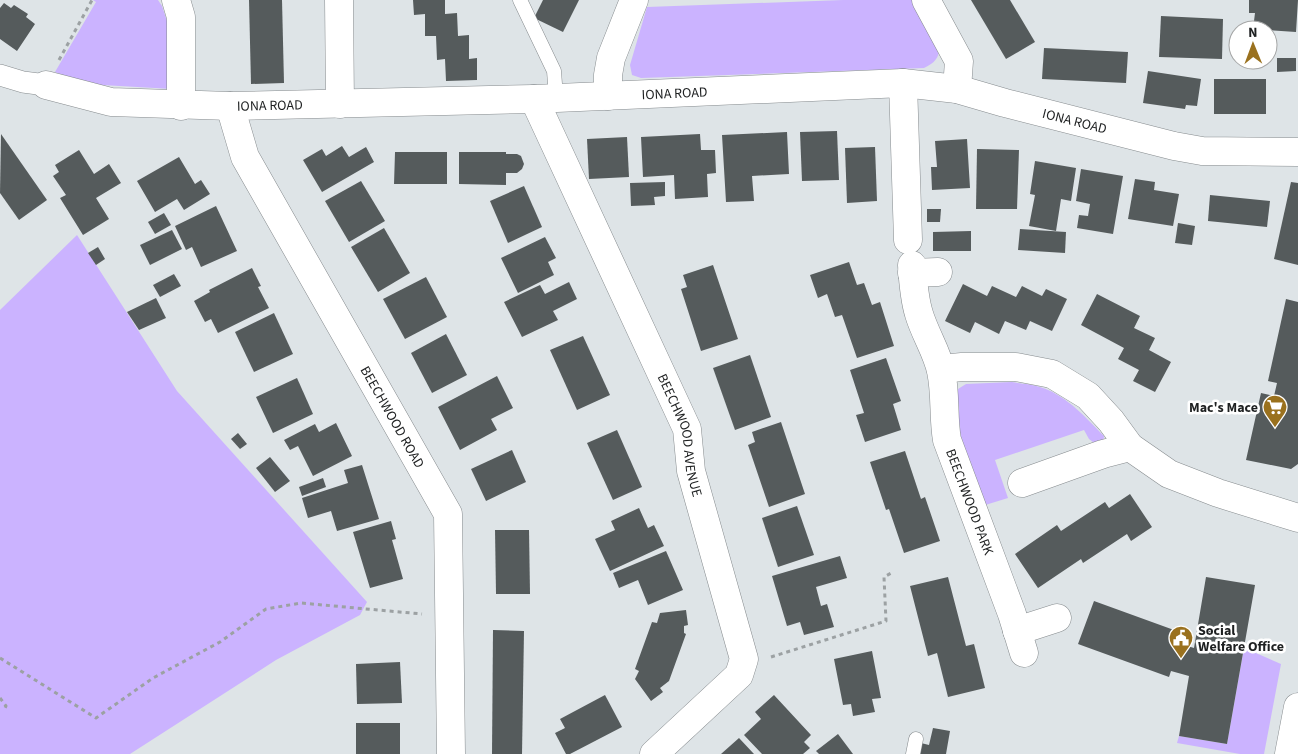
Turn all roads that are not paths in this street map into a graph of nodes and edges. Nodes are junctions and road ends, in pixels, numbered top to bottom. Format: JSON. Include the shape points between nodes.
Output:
{"nodes":[{"id":1,"x":176,"y":0,"type":"edge"},
{"id":2,"x":339,"y":0,"type":"edge"},
{"id":3,"x":520,"y":0,"type":"edge"},
{"id":4,"x":634,"y":0,"type":"edge"},
{"id":5,"x":926,"y":0,"type":"edge"},
{"id":6,"x":0,"y":75,"type":"edge"},
{"id":7,"x":903,"y":83,"type":"junction"},
{"id":8,"x":46,"y":85,"type":"joint"},
{"id":9,"x":957,"y":89,"type":"junction"},
{"id":10,"x":608,"y":96,"type":"junction"},
{"id":11,"x":545,"y":98,"type":"junction"},
{"id":12,"x":340,"y":104,"type":"junction"},
{"id":13,"x":181,"y":106,"type":"junction"},
{"id":14,"x":230,"y":106,"type":"junction"},
{"id":15,"x":1298,"y":152,"type":"edge"},
{"id":16,"x":941,"y":369,"type":"junction"},
{"id":17,"x":1130,"y":447,"type":"junction"},
{"id":18,"x":1022,"y":483,"type":"dead end"},
{"id":19,"x":1298,"y":518,"type":"edge"},
{"id":20,"x":1057,"y":618,"type":"dead end"},
{"id":21,"x":1298,"y":707,"type":"edge"},
{"id":22,"x":916,"y":739,"type":"dead end"},
{"id":23,"x":451,"y":754,"type":"edge"},
{"id":24,"x":654,"y":754,"type":"edge"},
{"id":25,"x":913,"y":754,"type":"edge"},
{"id":26,"x":1289,"y":754,"type":"edge"}],
"edges":[{"from":1,"to":13,"type":"street","via":[[181,17]]},
{"from":2,"to":12,"type":"street"},
{"from":3,"to":11,"type":"lane","via":[[554,71]]},
{"from":4,"to":10,"type":"street","via":[[611,58]]},
{"from":5,"to":9,"type":"street","via":[[959,61]]},
{"from":6,"to":8,"type":"street"},
{"from":7,"to":9,"type":"street","name":"IONA ROAD"},
{"from":7,"to":10,"type":"street","name":"IONA ROAD"},
{"from":7,"to":16,"type":"street","name":"BEECHWOOD PARK","via":[[917,263],[914,295]]},
{"from":8,"to":13,"type":"street","name":"IONA ROAD","via":[[111,102]]},
{"from":9,"to":15,"type":"street","name":"IONA ROAD","via":[[1174,146],[1202,151]]},
{"from":10,"to":11,"type":"street","name":"IONA ROAD"},
{"from":11,"to":12,"type":"street","name":"IONA ROAD"},
{"from":11,"to":24,"type":"street","name":"BEECHWOOD AVENUE","via":[[687,429],[691,471],[744,659],[739,675]]},
{"from":12,"to":14,"type":"street","name":"IONA ROAD"},
{"from":13,"to":14,"type":"street","name":"IONA ROAD"},
{"from":14,"to":23,"type":"street","name":"BEECHWOOD ROAD","via":[[245,157],[448,514]]},
{"from":16,"to":17,"type":"street","via":[[1016,367],[1052,374],[1088,396]]},
{"from":16,"to":20,"type":"street","name":"BEECHWOOD PARK","via":[[947,440],[1021,642]]},
{"from":17,"to":18,"type":"street"},
{"from":17,"to":19,"type":"street","via":[[1169,474]]},
{"from":21,"to":26,"type":"street"},
{"from":22,"to":25,"type":"lane"}]}
